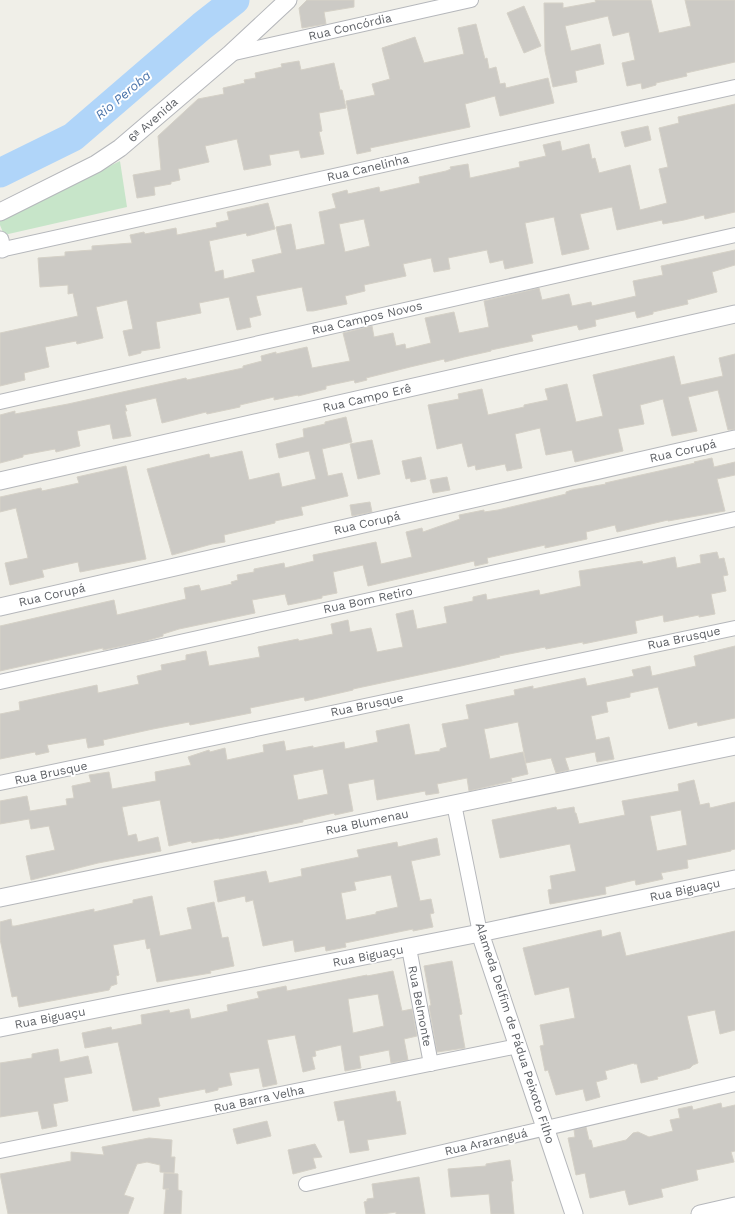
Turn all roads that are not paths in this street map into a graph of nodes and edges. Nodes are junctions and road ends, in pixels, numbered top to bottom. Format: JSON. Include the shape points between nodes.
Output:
{"nodes":[{"id":1,"x":288,"y":0,"type":"edge"},
{"id":2,"x":471,"y":0,"type":"edge"},
{"id":3,"x":230,"y":54,"type":"junction"},
{"id":4,"x":735,"y":87,"type":"edge"},
{"id":5,"x":0,"y":212,"type":"edge"},
{"id":6,"x":735,"y":234,"type":"edge"},
{"id":7,"x":1,"y":246,"type":"edge"},
{"id":8,"x":735,"y":314,"type":"edge"},
{"id":9,"x":0,"y":402,"type":"edge"},
{"id":10,"x":735,"y":439,"type":"edge"},
{"id":11,"x":0,"y":481,"type":"edge"},
{"id":12,"x":735,"y":519,"type":"edge"},
{"id":13,"x":0,"y":607,"type":"edge"},
{"id":14,"x":735,"y":628,"type":"edge"},
{"id":15,"x":0,"y":682,"type":"edge"},
{"id":16,"x":735,"y":746,"type":"edge"},
{"id":17,"x":0,"y":783,"type":"edge"},
{"id":18,"x":454,"y":804,"type":"junction"},
{"id":19,"x":735,"y":879,"type":"edge"},
{"id":20,"x":0,"y":898,"type":"edge"},
{"id":21,"x":480,"y":933,"type":"junction"},
{"id":22,"x":409,"y":948,"type":"junction"},
{"id":23,"x":0,"y":1028,"type":"edge"},
{"id":24,"x":518,"y":1046,"type":"junction"},
{"id":25,"x":431,"y":1064,"type":"junction"},
{"id":26,"x":735,"y":1084,"type":"edge"},
{"id":27,"x":546,"y":1128,"type":"junction"},
{"id":28,"x":0,"y":1151,"type":"edge"},
{"id":29,"x":306,"y":1184,"type":"dead end"},
{"id":30,"x":735,"y":1206,"type":"edge"},
{"id":31,"x":574,"y":1214,"type":"edge"},
{"id":32,"x":700,"y":1214,"type":"edge"}],
"edges":[{"from":1,"to":3,"type":"street","name":"6ª Avenida"},
{"from":2,"to":3,"type":"street","name":"Rua Concórdia"},
{"from":3,"to":5,"type":"street","name":"6ª Avenida","via":[[120,148],[96,164]]},
{"from":4,"to":7,"type":"street","name":"Rua Canelinha"},
{"from":6,"to":9,"type":"street","name":"Rua Campos Novos"},
{"from":8,"to":11,"type":"street","name":"Rua Campo Erê"},
{"from":10,"to":13,"type":"street","name":"Rua Corupá"},
{"from":12,"to":15,"type":"street","name":"Rua Bom Retiro"},
{"from":14,"to":17,"type":"street","name":"Rua Brusque"},
{"from":16,"to":18,"type":"street","name":"Rua Blumenau"},
{"from":18,"to":20,"type":"street","name":"Rua Blumenau"},
{"from":18,"to":21,"type":"street","name":"Alameda Delfim de Pádua Peixoto Filho"},
{"from":19,"to":21,"type":"street","name":"Rua Biguaçu"},
{"from":21,"to":22,"type":"street","name":"Rua Biguaçu"},
{"from":21,"to":24,"type":"street","name":"Alameda Delfim de Pádua Peixoto Filho"},
{"from":22,"to":23,"type":"street","name":"Rua Biguaçu"},
{"from":22,"to":25,"type":"street","name":"Rua Belmonte"},
{"from":24,"to":25,"type":"street","name":"Rua Barra Velha"},
{"from":24,"to":27,"type":"street","name":"Alameda Delfim de Pádua Peixoto Filho"},
{"from":25,"to":28,"type":"street","name":"Rua Barra Velha"},
{"from":26,"to":27,"type":"street","name":"Rua Araranguá"},
{"from":27,"to":29,"type":"street","name":"Rua Araranguá"},
{"from":27,"to":31,"type":"street","name":"Alameda Delfim de Pádua Peixoto Filho"},
{"from":30,"to":32,"type":"street"}]}
